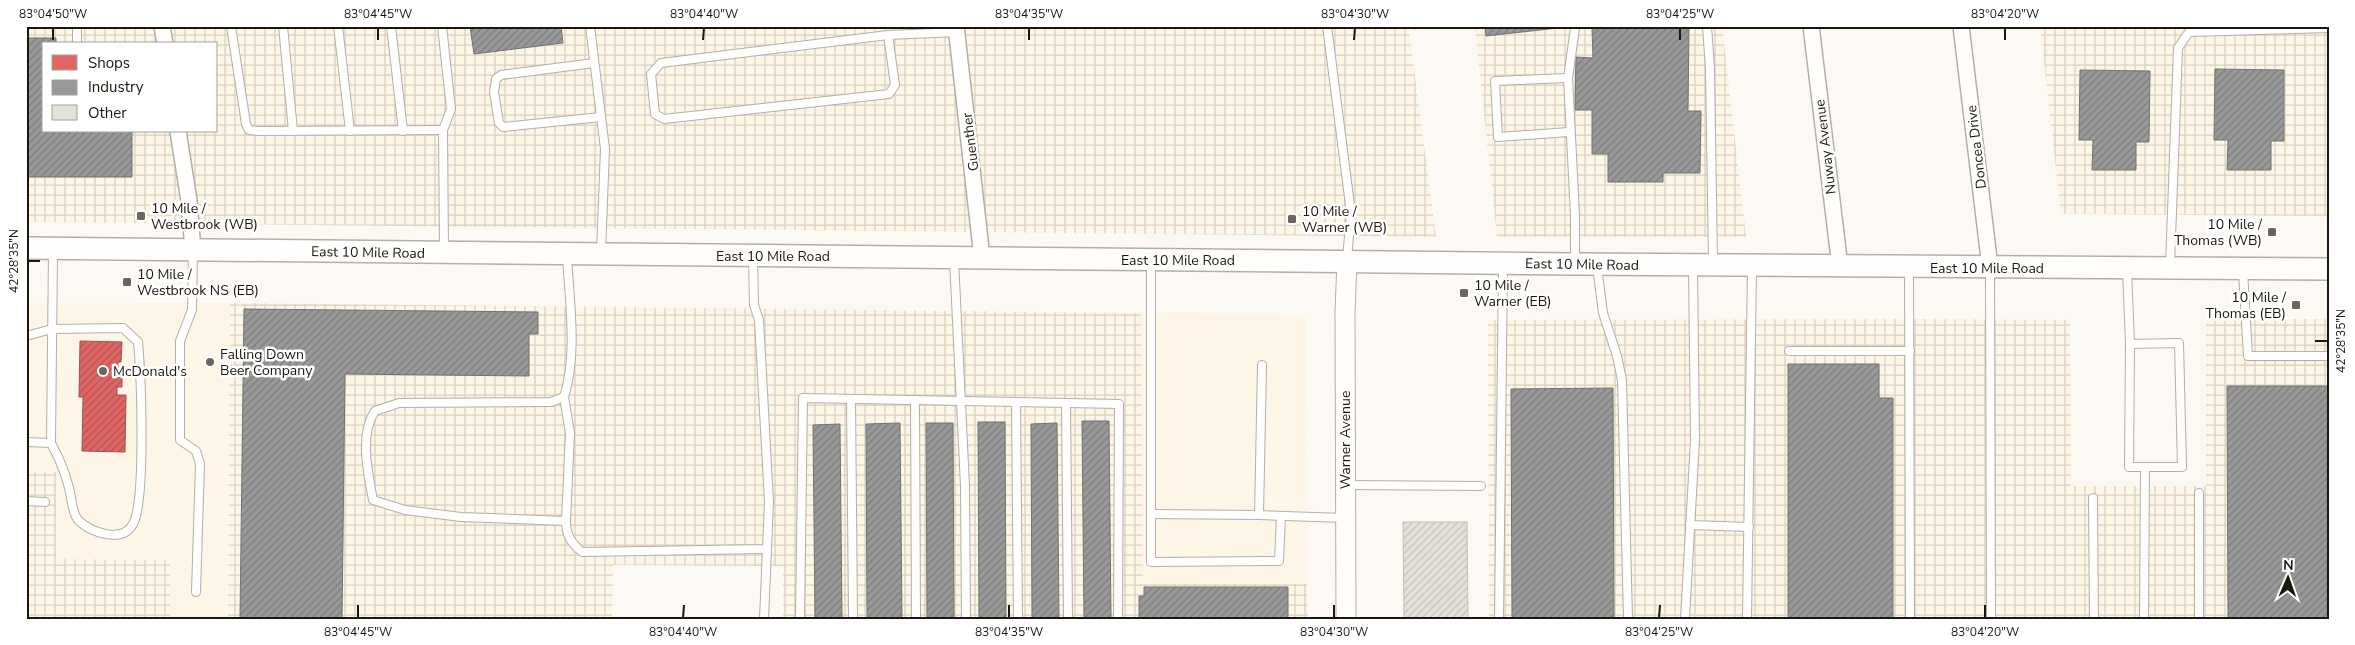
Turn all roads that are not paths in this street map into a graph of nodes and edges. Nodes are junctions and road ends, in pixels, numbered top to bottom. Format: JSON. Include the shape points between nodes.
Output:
{"nodes":[{"id":1,"x":76,"y":26,"type":"edge"},
{"id":2,"x":162,"y":26,"type":"edge"},
{"id":3,"x":231,"y":26,"type":"edge"},
{"id":4,"x":283,"y":26,"type":"edge"},
{"id":5,"x":338,"y":26,"type":"edge"},
{"id":6,"x":391,"y":26,"type":"edge"},
{"id":7,"x":442,"y":26,"type":"edge"},
{"id":8,"x":590,"y":26,"type":"edge"},
{"id":9,"x":1327,"y":26,"type":"edge"},
{"id":10,"x":1707,"y":26,"type":"edge"},
{"id":11,"x":1811,"y":26,"type":"edge"},
{"id":12,"x":1962,"y":26,"type":"edge"},
{"id":13,"x":1576,"y":28,"type":"dead end"},
{"id":14,"x":2329,"y":28,"type":"edge"},
{"id":15,"x":956,"y":29,"type":"edge"},
{"id":16,"x":888,"y":35,"type":"junction"},
{"id":17,"x":77,"y":42,"type":"edge"},
{"id":18,"x":164,"y":42,"type":"edge"},
{"id":19,"x":594,"y":63,"type":"junction"},
{"id":20,"x":1568,"y":78,"type":"junction"},
{"id":21,"x":601,"y":118,"type":"junction"},
{"id":22,"x":403,"y":130,"type":"junction"},
{"id":23,"x":443,"y":130,"type":"junction"},
{"id":24,"x":293,"y":131,"type":"junction"},
{"id":25,"x":350,"y":131,"type":"junction"},
{"id":26,"x":178,"y":132,"type":"edge"},
{"id":27,"x":1570,"y":132,"type":"junction"},
{"id":28,"x":26,"y":248,"type":"edge"},
{"id":29,"x":53,"y":249,"type":"junction"},
{"id":30,"x":193,"y":250,"type":"junction"},
{"id":31,"x":444,"y":253,"type":"junction"},
{"id":32,"x":567,"y":254,"type":"junction"},
{"id":33,"x":600,"y":254,"type":"junction"},
{"id":34,"x":753,"y":256,"type":"junction"},
{"id":35,"x":954,"y":257,"type":"junction"},
{"id":36,"x":982,"y":258,"type":"junction"},
{"id":37,"x":1152,"y":260,"type":"junction"},
{"id":38,"x":1347,"y":261,"type":"junction"},
{"id":39,"x":1503,"y":263,"type":"junction"},
{"id":40,"x":1575,"y":264,"type":"junction"},
{"id":41,"x":1597,"y":264,"type":"junction"},
{"id":42,"x":1703,"y":265,"type":"junction"},
{"id":43,"x":1752,"y":265,"type":"junction"},
{"id":44,"x":1840,"y":267,"type":"junction"},
{"id":45,"x":1909,"y":267,"type":"junction"},
{"id":46,"x":1990,"y":267,"type":"junction"},
{"id":47,"x":2126,"y":268,"type":"junction"},
{"id":48,"x":2170,"y":268,"type":"junction"},
{"id":49,"x":2243,"y":269,"type":"junction"},
{"id":50,"x":2329,"y":269,"type":"edge"},
{"id":51,"x":52,"y":329,"type":"junction"},
{"id":52,"x":26,"y":336,"type":"edge"},
{"id":53,"x":2130,"y":344,"type":"junction"},
{"id":54,"x":1789,"y":351,"type":"dead end"},
{"id":55,"x":1910,"y":351,"type":"junction"},
{"id":56,"x":2329,"y":356,"type":"edge"},
{"id":57,"x":1262,"y":365,"type":"dead end"},
{"id":58,"x":564,"y":397,"type":"junction"},
{"id":59,"x":850,"y":399,"type":"junction"},
{"id":60,"x":915,"y":401,"type":"junction"},
{"id":61,"x":962,"y":402,"type":"junction"},
{"id":62,"x":1016,"y":403,"type":"junction"},
{"id":63,"x":1066,"y":403,"type":"junction"},
{"id":64,"x":26,"y":442,"type":"edge"},
{"id":65,"x":51,"y":443,"type":"junction"},
{"id":66,"x":2145,"y":467,"type":"junction"},
{"id":67,"x":1345,"y":485,"type":"junction"},
{"id":68,"x":1481,"y":486,"type":"dead end"},
{"id":69,"x":2199,"y":493,"type":"dead end"},
{"id":70,"x":2093,"y":498,"type":"dead end"},
{"id":71,"x":26,"y":501,"type":"edge"},
{"id":72,"x":46,"y":502,"type":"dead end"},
{"id":73,"x":1151,"y":514,"type":"junction"},
{"id":74,"x":1259,"y":516,"type":"junction"},
{"id":75,"x":1281,"y":516,"type":"junction"},
{"id":76,"x":1346,"y":518,"type":"junction"},
{"id":77,"x":566,"y":521,"type":"junction"},
{"id":78,"x":1690,"y":525,"type":"junction"},
{"id":79,"x":1749,"y":527,"type":"junction"},
{"id":80,"x":767,"y":549,"type":"junction"},
{"id":81,"x":196,"y":592,"type":"dead end"},
{"id":82,"x":764,"y":619,"type":"edge"},
{"id":83,"x":800,"y":619,"type":"edge"},
{"id":84,"x":853,"y":619,"type":"edge"},
{"id":85,"x":916,"y":619,"type":"edge"},
{"id":86,"x":966,"y":619,"type":"edge"},
{"id":87,"x":1018,"y":619,"type":"edge"},
{"id":88,"x":1068,"y":619,"type":"edge"},
{"id":89,"x":1118,"y":619,"type":"edge"},
{"id":90,"x":1346,"y":619,"type":"edge"},
{"id":91,"x":1499,"y":619,"type":"edge"},
{"id":92,"x":1628,"y":619,"type":"edge"},
{"id":93,"x":1685,"y":619,"type":"edge"},
{"id":94,"x":1747,"y":619,"type":"edge"},
{"id":95,"x":1910,"y":619,"type":"edge"},
{"id":96,"x":1991,"y":619,"type":"edge"},
{"id":97,"x":2094,"y":619,"type":"edge"},
{"id":98,"x":2144,"y":619,"type":"edge"},
{"id":99,"x":2199,"y":619,"type":"edge"}],
"edges":[{"from":1,"to":17,"type":"lane"},
{"from":2,"to":18,"type":"street"},
{"from":3,"to":24,"type":"lane","via":[[249,130]]},
{"from":4,"to":24,"type":"lane"},
{"from":5,"to":25,"type":"lane"},
{"from":6,"to":22,"type":"lane"},
{"from":7,"to":23,"type":"lane","via":[[451,109]]},
{"from":8,"to":19,"type":"lane"},
{"from":9,"to":38,"type":"lane","via":[[1351,213]]},
{"from":10,"to":42,"type":"lane","via":[[1710,70]]},
{"from":11,"to":44,"type":"street","name":"Nuway Avenue"},
{"from":12,"to":46,"type":"street","name":"Doncea Drive"},
{"from":13,"to":20,"type":"lane"},
{"from":14,"to":48,"type":"lane","via":[[2189,32],[2178,48]]},
{"from":15,"to":16,"type":"lane"},
{"from":15,"to":36,"type":"street","name":"Guenther"},
{"from":16,"to":16,"type":"lane","via":[[660,63],[651,74],[655,114],[664,119],[889,94],[894,85]]},
{"from":19,"to":21,"type":"lane"},
{"from":19,"to":21,"type":"lane","via":[[501,75],[496,79],[494,92],[499,123],[503,127]]},
{"from":20,"to":27,"type":"lane"},
{"from":20,"to":27,"type":"lane","via":[[1495,81],[1498,137]]},
{"from":21,"to":33,"type":"lane","via":[[605,149]]},
{"from":22,"to":23,"type":"lane"},
{"from":22,"to":25,"type":"lane"},
{"from":23,"to":31,"type":"lane"},
{"from":24,"to":25,"type":"lane"},
{"from":26,"to":30,"type":"street"},
{"from":27,"to":40,"type":"lane"},
{"from":28,"to":29,"type":"main road","name":"East 10 Mile Road"},
{"from":29,"to":30,"type":"main road","name":"East 10 Mile Road"},
{"from":29,"to":51,"type":"lane"},
{"from":30,"to":31,"type":"main road","name":"East 10 Mile Road"},
{"from":30,"to":81,"type":"lane","via":[[192,310],[180,341],[180,440],[196,451],[200,464]]},
{"from":31,"to":32,"type":"main road","name":"East 10 Mile Road"},
{"from":32,"to":33,"type":"main road","name":"East 10 Mile Road"},
{"from":32,"to":58,"type":"lane","via":[[571,349]]},
{"from":33,"to":34,"type":"main road","name":"East 10 Mile Road"},
{"from":34,"to":35,"type":"main road","name":"East 10 Mile Road"},
{"from":34,"to":80,"type":"lane","via":[[769,502]]},
{"from":35,"to":36,"type":"main road","name":"East 10 Mile Road"},
{"from":35,"to":61,"type":"lane"},
{"from":36,"to":37,"type":"main road","name":"East 10 Mile Road"},
{"from":37,"to":38,"type":"main road","name":"East 10 Mile Road"},
{"from":37,"to":73,"type":"lane"},
{"from":38,"to":39,"type":"main road","name":"East 10 Mile Road"},
{"from":38,"to":67,"type":"street","name":"Warner Avenue"},
{"from":39,"to":40,"type":"main road","name":"East 10 Mile Road"},
{"from":39,"to":91,"type":"lane"},
{"from":40,"to":41,"type":"main road","name":"East 10 Mile Road"},
{"from":41,"to":42,"type":"main road","name":"East 10 Mile Road"},
{"from":41,"to":92,"type":"lane","via":[[1603,313],[1622,380]]},
{"from":42,"to":43,"type":"main road","name":"East 10 Mile Road"},
{"from":42,"to":78,"type":"lane"},
{"from":43,"to":44,"type":"main road","name":"East 10 Mile Road"},
{"from":43,"to":79,"type":"lane"},
{"from":44,"to":45,"type":"main road","name":"East 10 Mile Road"},
{"from":45,"to":46,"type":"main road","name":"East 10 Mile Road"},
{"from":45,"to":55,"type":"lane"},
{"from":46,"to":47,"type":"main road","name":"East 10 Mile Road"},
{"from":46,"to":96,"type":"lane"},
{"from":47,"to":48,"type":"main road","name":"East 10 Mile Road"},
{"from":47,"to":53,"type":"lane"},
{"from":48,"to":49,"type":"main road","name":"East 10 Mile Road"},
{"from":49,"to":50,"type":"main road","name":"East 10 Mile Road"},
{"from":49,"to":56,"type":"lane","via":[[2248,356]]},
{"from":51,"to":52,"type":"lane"},
{"from":51,"to":65,"type":"lane"},
{"from":51,"to":65,"type":"lane","via":[[122,328],[138,342],[140,498],[128,531],[110,535],[78,520],[69,483]]},
{"from":53,"to":66,"type":"lane","via":[[2129,467]]},
{"from":53,"to":66,"type":"lane","via":[[2179,343],[2182,467]]},
{"from":54,"to":55,"type":"lane"},
{"from":55,"to":95,"type":"lane"},
{"from":57,"to":74,"type":"lane"},
{"from":58,"to":77,"type":"lane","via":[[570,432]]},
{"from":58,"to":77,"type":"lane","via":[[551,402],[399,404],[374,410],[368,421],[367,472],[373,500],[405,510],[462,517]]},
{"from":59,"to":60,"type":"lane"},
{"from":59,"to":83,"type":"lane","via":[[803,398]]},
{"from":59,"to":84,"type":"lane"},
{"from":60,"to":61,"type":"lane"},
{"from":60,"to":85,"type":"lane"},
{"from":61,"to":62,"type":"lane"},
{"from":61,"to":86,"type":"lane"},
{"from":62,"to":63,"type":"lane"},
{"from":62,"to":87,"type":"lane"},
{"from":63,"to":88,"type":"lane"},
{"from":63,"to":89,"type":"lane","via":[[1119,404]]},
{"from":64,"to":65,"type":"lane"},
{"from":66,"to":98,"type":"lane"},
{"from":67,"to":68,"type":"lane"},
{"from":67,"to":76,"type":"street","name":"Warner Avenue"},
{"from":69,"to":99,"type":"lane"},
{"from":70,"to":97,"type":"lane"},
{"from":71,"to":72,"type":"lane"},
{"from":73,"to":74,"type":"lane"},
{"from":73,"to":75,"type":"lane","via":[[1151,562],[1279,562]]},
{"from":74,"to":75,"type":"lane"},
{"from":75,"to":76,"type":"lane"},
{"from":76,"to":90,"type":"street","name":"Warner Avenue"},
{"from":77,"to":80,"type":"lane","via":[[566,533],[582,552]]},
{"from":78,"to":79,"type":"lane"},
{"from":78,"to":93,"type":"lane"},
{"from":79,"to":94,"type":"lane"},
{"from":80,"to":82,"type":"lane"}]}
